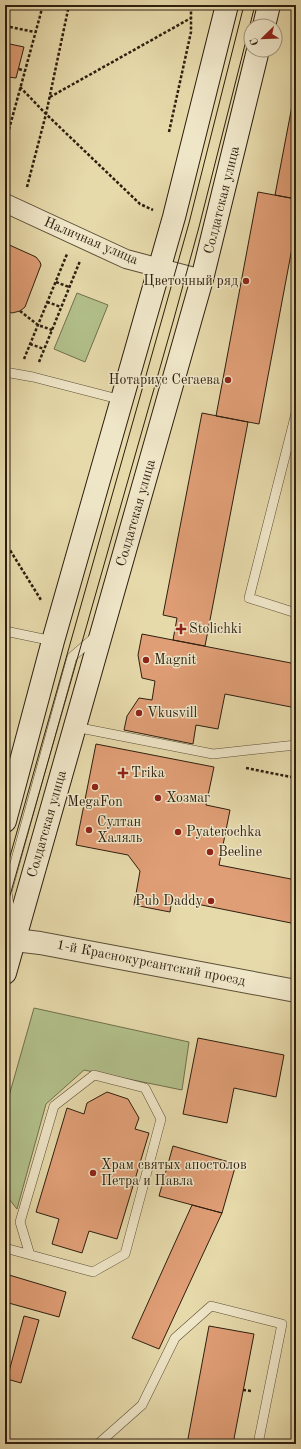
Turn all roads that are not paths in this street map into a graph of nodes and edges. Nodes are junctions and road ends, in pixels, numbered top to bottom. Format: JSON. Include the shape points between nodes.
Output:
{"nodes":[{"id":1,"x":227,"y":5,"type":"edge"},
{"id":2,"x":269,"y":5,"type":"edge"},
{"id":3,"x":266,"y":18,"type":"edge"},
{"id":4,"x":256,"y":58,"type":"edge"},
{"id":5,"x":5,"y":203,"type":"edge"},
{"id":6,"x":160,"y":268,"type":"junction"},
{"id":7,"x":202,"y":279,"type":"junction"},
{"id":8,"x":5,"y":372,"type":"edge"},
{"id":9,"x":122,"y":400,"type":"junction"},
{"id":10,"x":296,"y":413,"type":"edge"},
{"id":11,"x":296,"y":613,"type":"edge"},
{"id":12,"x":102,"y":630,"type":"junction"},
{"id":13,"x":5,"y":631,"type":"edge"},
{"id":14,"x":53,"y":641,"type":"junction"},
{"id":15,"x":75,"y":727,"type":"junction"},
{"id":16,"x":296,"y":745,"type":"edge"},
{"id":17,"x":5,"y":821,"type":"edge"},
{"id":18,"x":10,"y":940,"type":"edge"},
{"id":19,"x":5,"y":973,"type":"edge"},
{"id":20,"x":296,"y":991,"type":"edge"},
{"id":21,"x":5,"y":1248,"type":"edge"},
{"id":22,"x":30,"y":1255,"type":"junction"},
{"id":23,"x":98,"y":1444,"type":"edge"},
{"id":24,"x":258,"y":1444,"type":"edge"}],
"edges":[{"from":1,"to":6,"type":"main road"},
{"from":2,"to":3,"type":"main road"},
{"from":4,"to":7,"type":"main road","name":"Солдатская улица"},
{"from":5,"to":6,"type":"street","name":"Наличная улица","via":[[126,259]]},
{"from":6,"to":7,"type":"street","name":"Наличная улица"},
{"from":6,"to":9,"type":"main road"},
{"from":7,"to":12,"type":"main road","name":"Солдатская улица"},
{"from":8,"to":9,"type":"lane"},
{"from":9,"to":14,"type":"main road"},
{"from":10,"to":11,"type":"lane","via":[[249,598]]},
{"from":12,"to":15,"type":"main road","name":"Солдатская улица"},
{"from":12,"to":18,"type":"lane","via":[[72,657],[7,892]]},
{"from":13,"to":14,"type":"lane"},
{"from":14,"to":17,"type":"main road"},
{"from":15,"to":16,"type":"lane","via":[[213,754]]},
{"from":15,"to":18,"type":"main road","name":"Солдатская улица"},
{"from":18,"to":19,"type":"main road","name":"Солдатская улица"},
{"from":18,"to":20,"type":"main road","name":"1-й Краснокурсантский проезд","via":[[40,943]]},
{"from":21,"to":22,"type":"lane"},
{"from":22,"to":22,"type":"lane","via":[[93,1272],[125,1254],[161,1119],[145,1088],[94,1075],[54,1106],[20,1222]]},
{"from":23,"to":24,"type":"lane","via":[[142,1405],[175,1338],[211,1306],[282,1324]]}]}
